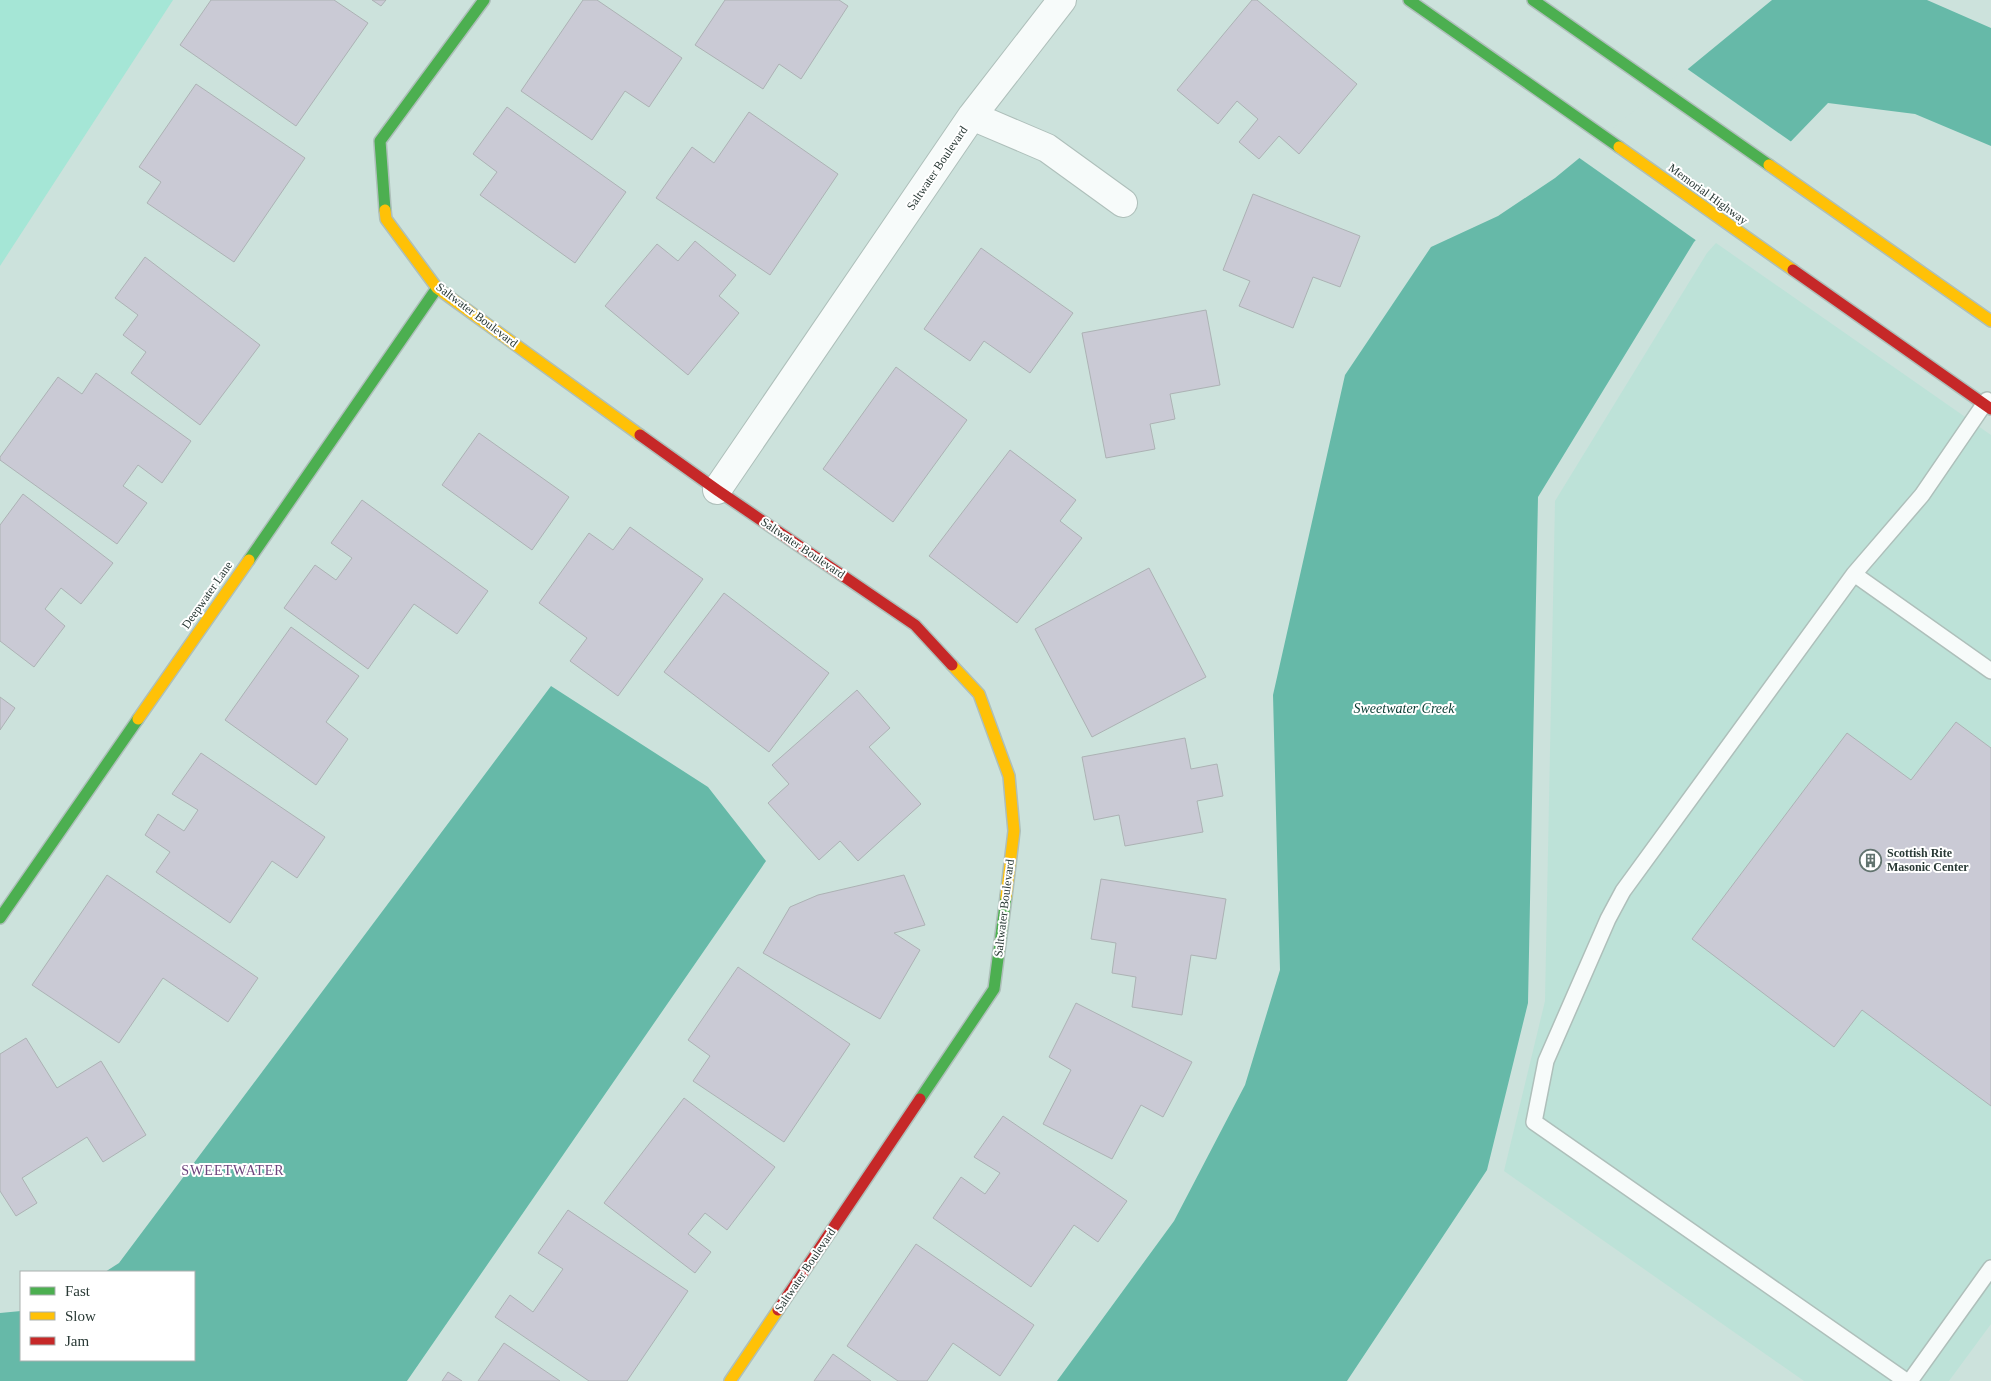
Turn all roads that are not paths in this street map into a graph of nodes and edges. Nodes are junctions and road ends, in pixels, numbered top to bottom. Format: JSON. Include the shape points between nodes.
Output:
{"nodes":[{"id":1,"x":484,"y":0,"type":"edge"},
{"id":2,"x":1062,"y":0,"type":"edge"},
{"id":3,"x":1409,"y":0,"type":"edge"},
{"id":4,"x":1533,"y":0,"type":"edge"},
{"id":5,"x":972,"y":116,"type":"junction"},
{"id":6,"x":1123,"y":203,"type":"dead end"},
{"id":7,"x":437,"y":288,"type":"junction"},
{"id":8,"x":1991,"y":321,"type":"edge"},
{"id":9,"x":1989,"y":403,"type":"edge"},
{"id":10,"x":717,"y":490,"type":"junction"},
{"id":11,"x":1854,"y":574,"type":"junction"},
{"id":12,"x":1991,"y":671,"type":"edge"},
{"id":13,"x":0,"y":918,"type":"edge"},
{"id":14,"x":1991,"y":1268,"type":"edge"},
{"id":15,"x":730,"y":1381,"type":"edge"},
{"id":16,"x":1906,"y":1381,"type":"edge"},
{"id":17,"x":1910,"y":1381,"type":"edge"}],
"edges":[{"from":1,"to":7,"type":"street","name":"Saltwater Boulevard","via":[[380,141],[386,219]]},
{"from":2,"to":5,"type":"street","name":"Saltwater Boulevard"},
{"from":3,"to":9,"type":"street","name":"Memorial Highway","via":[[1723,222]]},
{"from":4,"to":8,"type":"street"},
{"from":5,"to":6,"type":"street","via":[[1048,148]]},
{"from":5,"to":10,"type":"street","name":"Saltwater Boulevard"},
{"from":7,"to":10,"type":"street","name":"Saltwater Boulevard"},
{"from":7,"to":13,"type":"street","name":"Deepwater Lane"},
{"from":9,"to":11,"type":"lane","via":[[1922,495]]},
{"from":10,"to":15,"type":"street","name":"Saltwater Boulevard","via":[[915,624],[979,694],[1009,776],[1014,831],[994,989]]},
{"from":11,"to":12,"type":"lane"},
{"from":11,"to":16,"type":"lane","via":[[1623,891],[1546,1061],[1534,1122]]},
{"from":14,"to":17,"type":"lane"}]}
